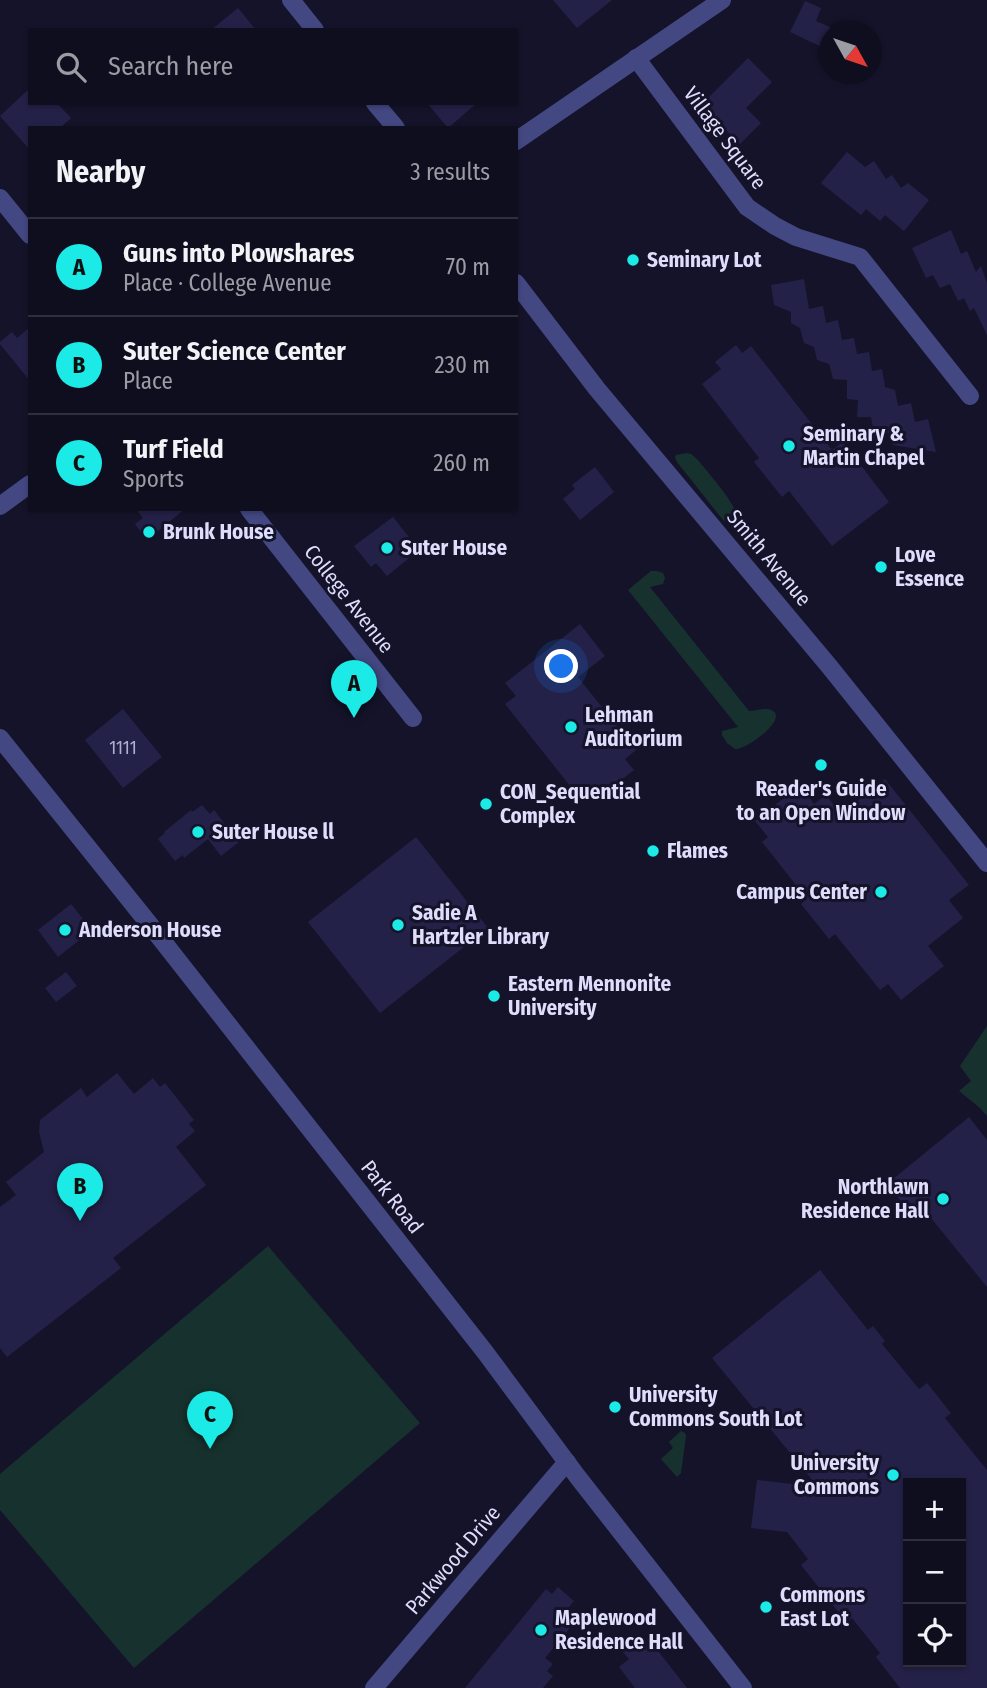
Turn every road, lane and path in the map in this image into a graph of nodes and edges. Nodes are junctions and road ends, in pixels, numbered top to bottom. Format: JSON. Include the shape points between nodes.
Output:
{"nodes":[{"id":1,"x":291,"y":0,"type":"edge"},
{"id":2,"x":722,"y":0,"type":"edge"},
{"id":3,"x":312,"y":28,"type":"edge"},
{"id":4,"x":636,"y":58,"type":"junction"},
{"id":5,"x":377,"y":105,"type":"edge"},
{"id":6,"x":394,"y":126,"type":"edge"},
{"id":7,"x":518,"y":140,"type":"edge"},
{"id":8,"x":0,"y":198,"type":"edge"},
{"id":9,"x":28,"y":233,"type":"edge"},
{"id":10,"x":518,"y":286,"type":"edge"},
{"id":11,"x":970,"y":396,"type":"dead end"},
{"id":12,"x":28,"y":485,"type":"edge"},
{"id":13,"x":0,"y":506,"type":"edge"},
{"id":14,"x":251,"y":511,"type":"edge"},
{"id":15,"x":413,"y":718,"type":"dead end"},
{"id":16,"x":0,"y":738,"type":"edge"},
{"id":17,"x":987,"y":863,"type":"edge"},
{"id":18,"x":567,"y":1462,"type":"junction"},
{"id":19,"x":374,"y":1688,"type":"edge"},
{"id":20,"x":743,"y":1688,"type":"edge"}],
"edges":[{"from":1,"to":3,"type":"street"},
{"from":2,"to":4,"type":"street"},
{"from":4,"to":7,"type":"street"},
{"from":4,"to":11,"type":"street","name":"Village Square","via":[[747,207],[796,237],[860,257]]},
{"from":5,"to":6,"type":"street"},
{"from":8,"to":9,"type":"street"},
{"from":10,"to":17,"type":"street","name":"Smith Avenue","via":[[597,389]]},
{"from":12,"to":13,"type":"street"},
{"from":14,"to":15,"type":"street","name":"College Avenue"},
{"from":16,"to":18,"type":"street","name":"Park Road"},
{"from":18,"to":19,"type":"street","name":"Parkwood Drive"},
{"from":18,"to":20,"type":"street","name":"Park Road"}]}
